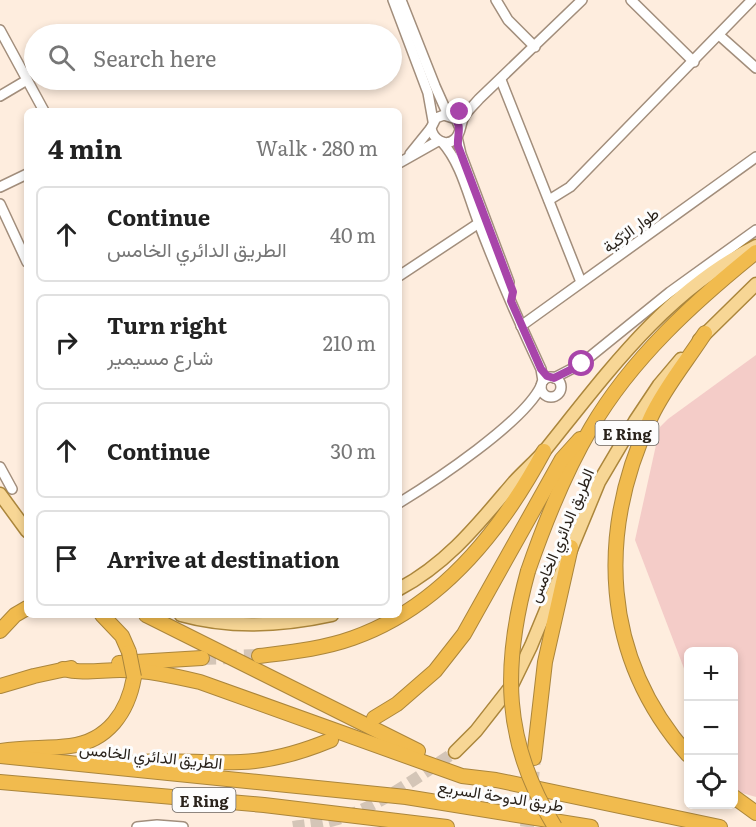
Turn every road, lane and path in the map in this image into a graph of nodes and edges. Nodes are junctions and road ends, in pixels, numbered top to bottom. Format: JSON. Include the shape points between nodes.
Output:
{"nodes":[{"id":1,"x":393,"y":0,"type":"edge"},
{"id":2,"x":401,"y":0,"type":"edge"},
{"id":3,"x":496,"y":0,"type":"edge"},
{"id":4,"x":582,"y":0,"type":"edge"},
{"id":5,"x":752,"y":0,"type":"edge"},
{"id":6,"x":633,"y":1,"type":"edge"},
{"id":7,"x":0,"y":30,"type":"edge"},
{"id":8,"x":719,"y":35,"type":"junction"},
{"id":9,"x":535,"y":47,"type":"junction"},
{"id":10,"x":694,"y":62,"type":"junction"},
{"id":11,"x":756,"y":68,"type":"edge"},
{"id":12,"x":24,"y":74,"type":"edge"},
{"id":13,"x":501,"y":80,"type":"junction"},
{"id":14,"x":24,"y":82,"type":"edge"},
{"id":15,"x":32,"y":90,"type":"edge"},
{"id":16,"x":0,"y":96,"type":"edge"},
{"id":17,"x":479,"y":99,"type":"junction"},
{"id":18,"x":42,"y":108,"type":"edge"},
{"id":19,"x":450,"y":116,"type":"junction"},
{"id":20,"x":432,"y":125,"type":"junction"},
{"id":21,"x":458,"y":133,"type":"junction"},
{"id":22,"x":440,"y":142,"type":"junction"},
{"id":23,"x":756,"y":157,"type":"edge"},
{"id":24,"x":403,"y":161,"type":"edge"},
{"id":25,"x":464,"y":174,"type":"junction"},
{"id":26,"x":24,"y":175,"type":"edge"},
{"id":27,"x":0,"y":187,"type":"edge"},
{"id":28,"x":549,"y":200,"type":"junction"},
{"id":29,"x":0,"y":204,"type":"edge"},
{"id":30,"x":482,"y":221,"type":"junction"},
{"id":31,"x":756,"y":230,"type":"edge"},
{"id":32,"x":756,"y":246,"type":"edge"},
{"id":33,"x":756,"y":252,"type":"edge"},
{"id":34,"x":24,"y":256,"type":"edge"},
{"id":35,"x":402,"y":274,"type":"edge"},
{"id":36,"x":581,"y":282,"type":"junction"},
{"id":37,"x":756,"y":284,"type":"edge"},
{"id":38,"x":521,"y":326,"type":"junction"},
{"id":39,"x":705,"y":333,"type":"junction"},
{"id":40,"x":547,"y":381,"type":"junction"},
{"id":41,"x":548,"y":397,"type":"junction"},
{"id":42,"x":528,"y":405,"type":"junction"},
{"id":43,"x":590,"y":429,"type":"junction"},
{"id":44,"x":544,"y":451,"type":"junction"},
{"id":45,"x":0,"y":467,"type":"edge"},
{"id":46,"x":6,"y":491,"type":"edge"},
{"id":47,"x":402,"y":501,"type":"edge"},
{"id":48,"x":24,"y":525,"type":"edge"},
{"id":49,"x":571,"y":547,"type":"junction"},
{"id":50,"x":402,"y":587,"type":"edge"},
{"id":51,"x":24,"y":610,"type":"edge"},
{"id":52,"x":402,"y":615,"type":"edge"},
{"id":53,"x":105,"y":618,"type":"edge"},
{"id":54,"x":152,"y":618,"type":"edge"},
{"id":55,"x":195,"y":618,"type":"edge"},
{"id":56,"x":316,"y":618,"type":"edge"},
{"id":57,"x":398,"y":618,"type":"edge"},
{"id":58,"x":0,"y":631,"type":"edge"},
{"id":59,"x":259,"y":656,"type":"tunnel mouth"},
{"id":60,"x":202,"y":658,"type":"tunnel mouth"},
{"id":61,"x":63,"y":669,"type":"junction"},
{"id":62,"x":0,"y":686,"type":"edge"},
{"id":63,"x":374,"y":718,"type":"dead end"},
{"id":64,"x":332,"y":740,"type":"dead end"},
{"id":65,"x":684,"y":750,"type":"edge"},
{"id":66,"x":0,"y":751,"type":"edge"},
{"id":67,"x":454,"y":752,"type":"tunnel mouth"},
{"id":68,"x":0,"y":756,"type":"edge"},
{"id":69,"x":534,"y":758,"type":"tunnel mouth"},
{"id":70,"x":105,"y":767,"type":"junction"},
{"id":71,"x":496,"y":780,"type":"junction"},
{"id":72,"x":0,"y":782,"type":"edge"},
{"id":73,"x":406,"y":797,"type":"joint"},
{"id":74,"x":738,"y":800,"type":"edge"},
{"id":75,"x":756,"y":813,"type":"edge"},
{"id":76,"x":137,"y":827,"type":"edge"},
{"id":77,"x":183,"y":827,"type":"edge"},
{"id":78,"x":447,"y":827,"type":"edge"},
{"id":79,"x":555,"y":827,"type":"edge"},
{"id":80,"x":591,"y":827,"type":"edge"},
{"id":81,"x":720,"y":827,"type":"edge"}],
"edges":[{"from":1,"to":20,"type":"street","via":[[428,93]]},
{"from":2,"to":19,"type":"street"},
{"from":3,"to":9,"type":"street","via":[[508,20]]},
{"from":4,"to":9,"type":"street"},
{"from":5,"to":8,"type":"street"},
{"from":6,"to":10,"type":"street"},
{"from":7,"to":12,"type":"street"},
{"from":8,"to":10,"type":"street"},
{"from":8,"to":11,"type":"street"},
{"from":9,"to":13,"type":"street"},
{"from":10,"to":28,"type":"street","via":[[570,187]]},
{"from":13,"to":17,"type":"street"},
{"from":13,"to":28,"type":"street"},
{"from":14,"to":16,"type":"street"},
{"from":15,"to":18,"type":"street"},
{"from":17,"to":19,"type":"street"},
{"from":17,"to":21,"type":"street","via":[[464,116]]},
{"from":19,"to":20,"type":"street","via":[[440,116]]},
{"from":19,"to":21,"type":"street","via":[[456,119]]},
{"from":20,"to":22,"type":"street","via":[[434,137]]},
{"from":20,"to":24,"type":"street"},
{"from":21,"to":22,"type":"street","via":[[449,142]]},
{"from":21,"to":25,"type":"street"},
{"from":22,"to":24,"type":"street"},
{"from":22,"to":25,"type":"street"},
{"from":23,"to":36,"type":"street","name":"طوار الرّكية"},
{"from":25,"to":30,"type":"street"},
{"from":26,"to":27,"type":"street"},
{"from":28,"to":36,"type":"street"},
{"from":29,"to":34,"type":"street"},
{"from":30,"to":35,"type":"street"},
{"from":30,"to":38,"type":"street"},
{"from":31,"to":40,"type":"street","via":[[670,292],[582,364]]},
{"from":32,"to":44,"type":"main road","via":[[717,269],[660,315],[592,389]]},
{"from":33,"to":43,"type":"highway","via":[[662,336]]},
{"from":36,"to":38,"type":"street","name":"طوار الرّكية"},
{"from":37,"to":39,"type":"main road","name":"الطريق الدائري الخامس","number":"E Ring"},
{"from":38,"to":40,"type":"street"},
{"from":39,"to":49,"type":"main road","name":"الطريق الدائري الخامس","number":"E Ring","via":[[671,370],[630,429],[599,482]]},
{"from":39,"to":65,"type":"highway","via":[[658,403],[638,448],[622,498],[615,549],[617,596],[633,663],[663,722]]},
{"from":40,"to":41,"type":"street","via":[[542,393]]},
{"from":40,"to":41,"type":"street","via":[[560,382],[560,392]]},
{"from":40,"to":42,"type":"street"},
{"from":41,"to":42,"type":"street"},
{"from":42,"to":47,"type":"street","via":[[462,460]]},
{"from":43,"to":63,"type":"highway","via":[[562,459],[477,614],[449,656],[417,687]]},
{"from":43,"to":79,"type":"highway","bridge":true,"via":[[552,508],[528,571],[511,653],[510,693],[519,743],[542,807]]},
{"from":44,"to":50,"type":"main road","via":[[460,545]]},
{"from":44,"to":52,"type":"highway","via":[[525,484],[467,563]]},
{"from":45,"to":46,"type":"street"},
{"from":46,"to":48,"type":"main road"},
{"from":49,"to":67,"type":"main road","name":"الطريق الدائري الخامس","via":[[512,685]]},
{"from":49,"to":69,"type":"highway","via":[[545,662]]},
{"from":51,"to":58,"type":"highway"},
{"from":53,"to":66,"type":"highway","bridge":true,"via":[[122,636],[134,677],[122,713],[110,728],[70,746]]},
{"from":54,"to":71,"type":"highway","via":[[399,743]]},
{"from":55,"to":56,"type":"main road","via":[[252,625]]},
{"from":57,"to":59,"type":"highway","via":[[353,638],[309,650]]},
{"from":60,"to":61,"type":"highway"},
{"from":61,"to":62,"type":"highway"},
{"from":61,"to":71,"type":"highway","via":[[135,671],[200,682],[462,776]]},
{"from":64,"to":70,"type":"highway","via":[[275,759],[142,761]]},
{"from":68,"to":70,"type":"highway","name":"الطريق الدائري الخامس"},
{"from":70,"to":73,"type":"highway","name":"الطريق الدائري الخامس"},
{"from":71,"to":81,"type":"highway"},
{"from":72,"to":78,"type":"highway","number":"E Ring","via":[[264,805]]},
{"from":73,"to":80,"type":"highway","name":"طريق الدوحة السريع"},
{"from":74,"to":75,"type":"highway"},
{"from":76,"to":77,"type":"street"}]}
